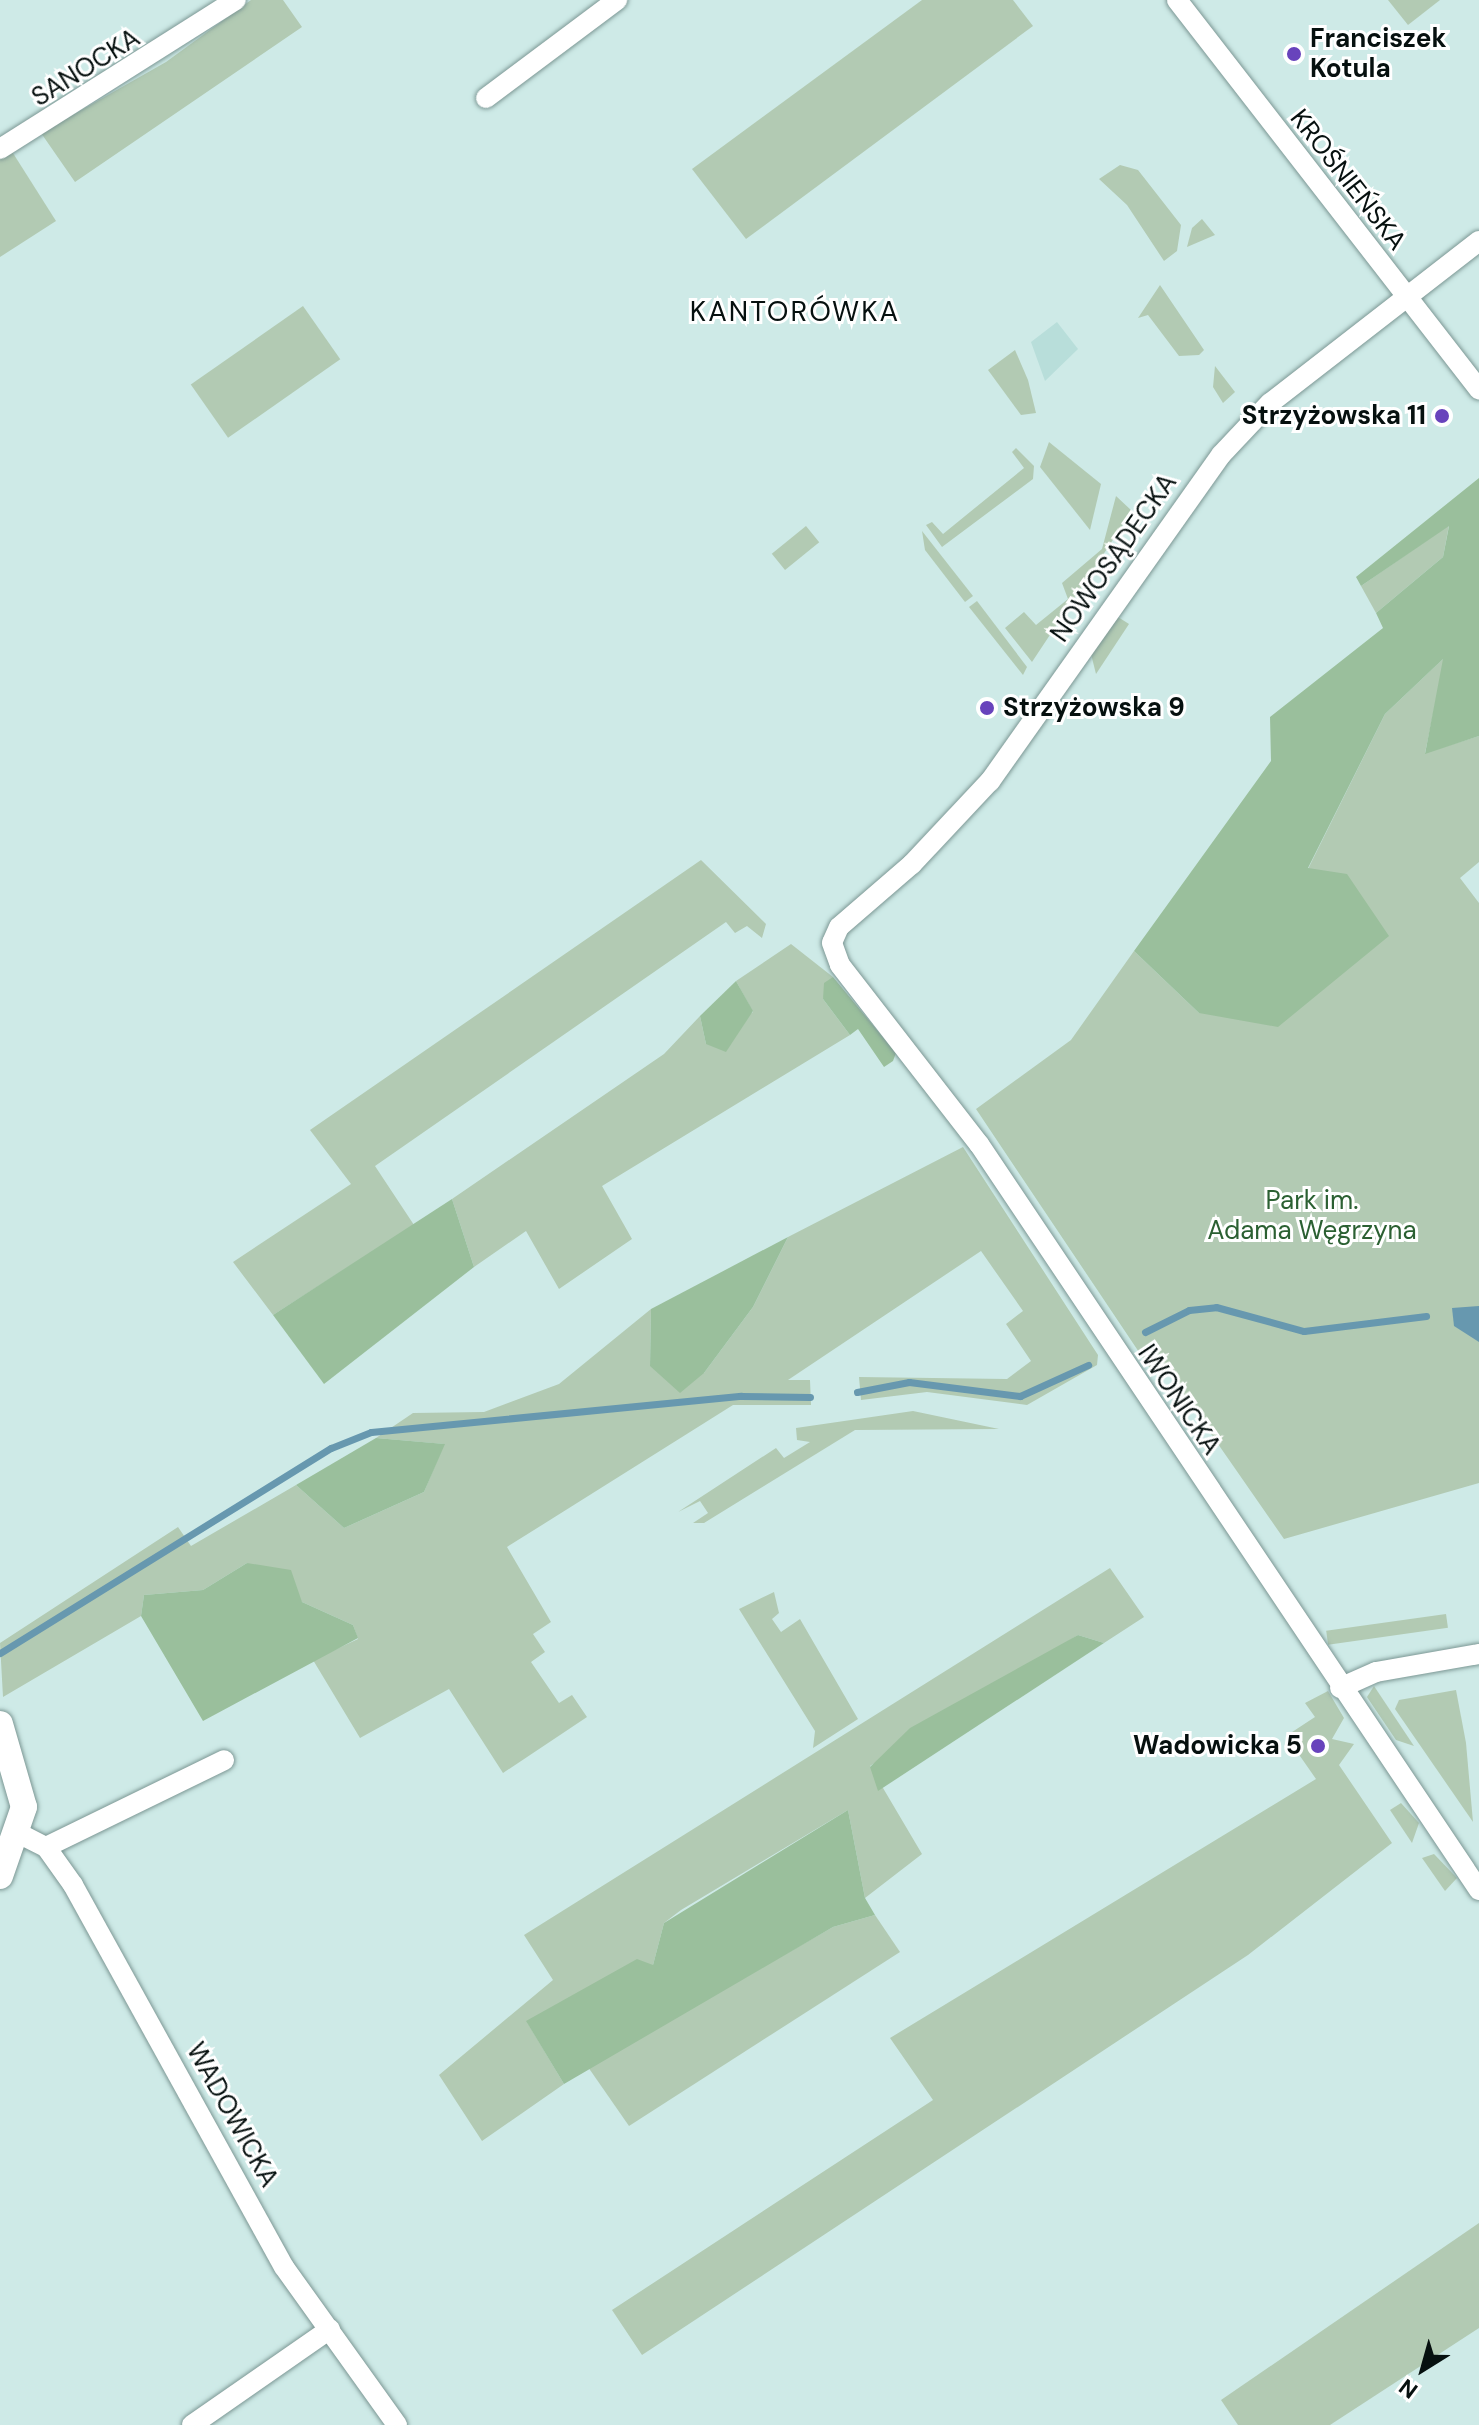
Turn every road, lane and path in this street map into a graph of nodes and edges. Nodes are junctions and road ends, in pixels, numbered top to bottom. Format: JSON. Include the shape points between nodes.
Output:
{"nodes":[{"id":1,"x":236,"y":0,"type":"edge"},
{"id":2,"x":617,"y":0,"type":"edge"},
{"id":3,"x":1177,"y":0,"type":"edge"},
{"id":4,"x":486,"y":98,"type":"dead end"},
{"id":5,"x":0,"y":149,"type":"edge"},
{"id":6,"x":1479,"y":241,"type":"edge"},
{"id":7,"x":1406,"y":297,"type":"junction"},
{"id":8,"x":1479,"y":390,"type":"edge"},
{"id":9,"x":832,"y":943,"type":"joint"},
{"id":10,"x":1479,"y":1654,"type":"edge"},
{"id":11,"x":1340,"y":1688,"type":"junction"},
{"id":12,"x":0,"y":1724,"type":"edge"},
{"id":13,"x":224,"y":1760,"type":"dead end"},
{"id":14,"x":20,"y":1834,"type":"junction"},
{"id":15,"x":46,"y":1847,"type":"junction"},
{"id":16,"x":0,"y":1876,"type":"edge"},
{"id":17,"x":1479,"y":1890,"type":"edge"},
{"id":18,"x":330,"y":2329,"type":"junction"},
{"id":19,"x":192,"y":2425,"type":"edge"},
{"id":20,"x":397,"y":2425,"type":"edge"}],
"edges":[{"from":1,"to":5,"type":"street","name":"SANOCKA"},
{"from":2,"to":4,"type":"street"},
{"from":3,"to":7,"type":"street","name":"KROŚNIEŃSKA"},
{"from":6,"to":7,"type":"street","name":"NOWOSĄDECKA"},
{"from":7,"to":8,"type":"street","name":"KROŚNIEŃSKA"},
{"from":7,"to":9,"type":"street","name":"NOWOSĄDECKA","via":[[1270,403],[1221,455],[990,781],[912,864],[839,927]]},
{"from":9,"to":11,"type":"street","name":"IWONICKA","via":[[840,965],[972,1133]]},
{"from":10,"to":11,"type":"street","via":[[1376,1672]]},
{"from":11,"to":17,"type":"street","name":"IWONICKA"},
{"from":12,"to":14,"type":"street","via":[[24,1791]]},
{"from":13,"to":15,"type":"street"},
{"from":14,"to":15,"type":"street"},
{"from":14,"to":16,"type":"street"},
{"from":15,"to":18,"type":"street","name":"WADOWICKA","via":[[106,1938],[284,2267]]},
{"from":18,"to":19,"type":"street"},
{"from":18,"to":20,"type":"street","name":"WADOWICKA"}]}
